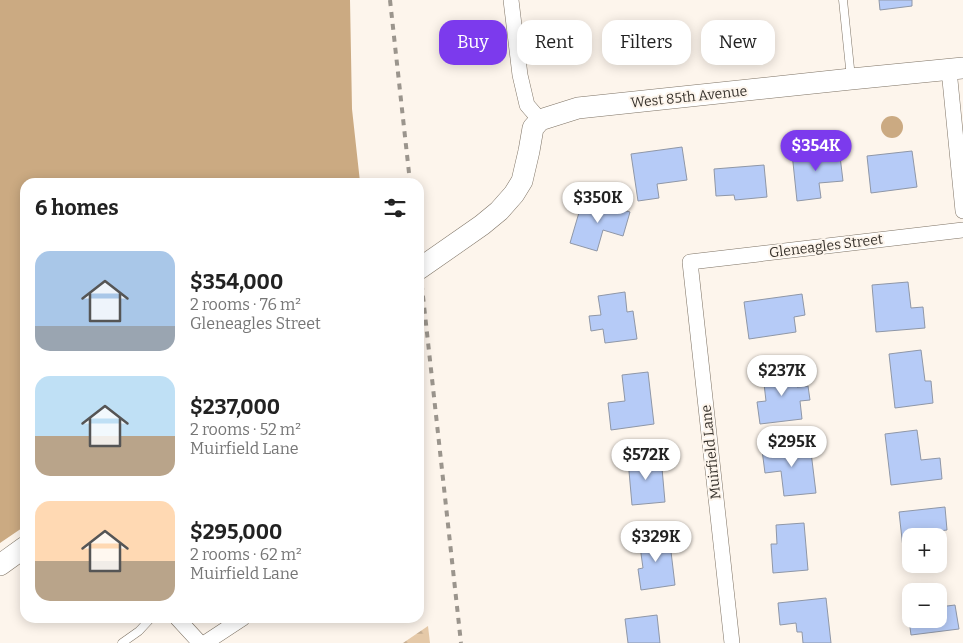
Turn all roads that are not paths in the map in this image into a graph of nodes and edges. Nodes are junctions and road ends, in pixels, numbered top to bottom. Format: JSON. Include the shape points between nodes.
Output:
{"nodes":[{"id":1,"x":512,"y":0,"type":"edge"},
{"id":2,"x":843,"y":0,"type":"edge"},
{"id":3,"x":956,"y":69,"type":"edge"},
{"id":4,"x":851,"y":79,"type":"junction"},
{"id":5,"x":540,"y":120,"type":"junction"},
{"id":6,"x":963,"y":210,"type":"edge"},
{"id":7,"x":963,"y":230,"type":"edge"},
{"id":8,"x":690,"y":262,"type":"joint"},
{"id":9,"x":424,"y":266,"type":"edge"},
{"id":10,"x":20,"y":551,"type":"edge"},
{"id":11,"x":0,"y":565,"type":"edge"},
{"id":12,"x":145,"y":623,"type":"edge"},
{"id":13,"x":182,"y":623,"type":"edge"},
{"id":14,"x":236,"y":623,"type":"edge"},
{"id":15,"x":122,"y":643,"type":"edge"},
{"id":16,"x":200,"y":643,"type":"edge"},
{"id":17,"x":206,"y":643,"type":"edge"},
{"id":18,"x":732,"y":643,"type":"edge"}],
"edges":[{"from":1,"to":5,"type":"street","via":[[520,75],[527,105]]},
{"from":2,"to":4,"type":"lane"},
{"from":3,"to":4,"type":"street","name":"West 85th Avenue"},
{"from":3,"to":6,"type":"street"},
{"from":4,"to":5,"type":"street","name":"West 85th Avenue","via":[[578,108]]},
{"from":5,"to":9,"type":"street","via":[[533,128],[522,181],[514,194],[482,225]]},
{"from":7,"to":8,"type":"street","name":"Gleneagles Street"},
{"from":8,"to":18,"type":"street","name":"Muirfield Lane"},
{"from":10,"to":11,"type":"street"},
{"from":12,"to":15,"type":"lane"},
{"from":13,"to":16,"type":"street"},
{"from":14,"to":17,"type":"street"}]}
